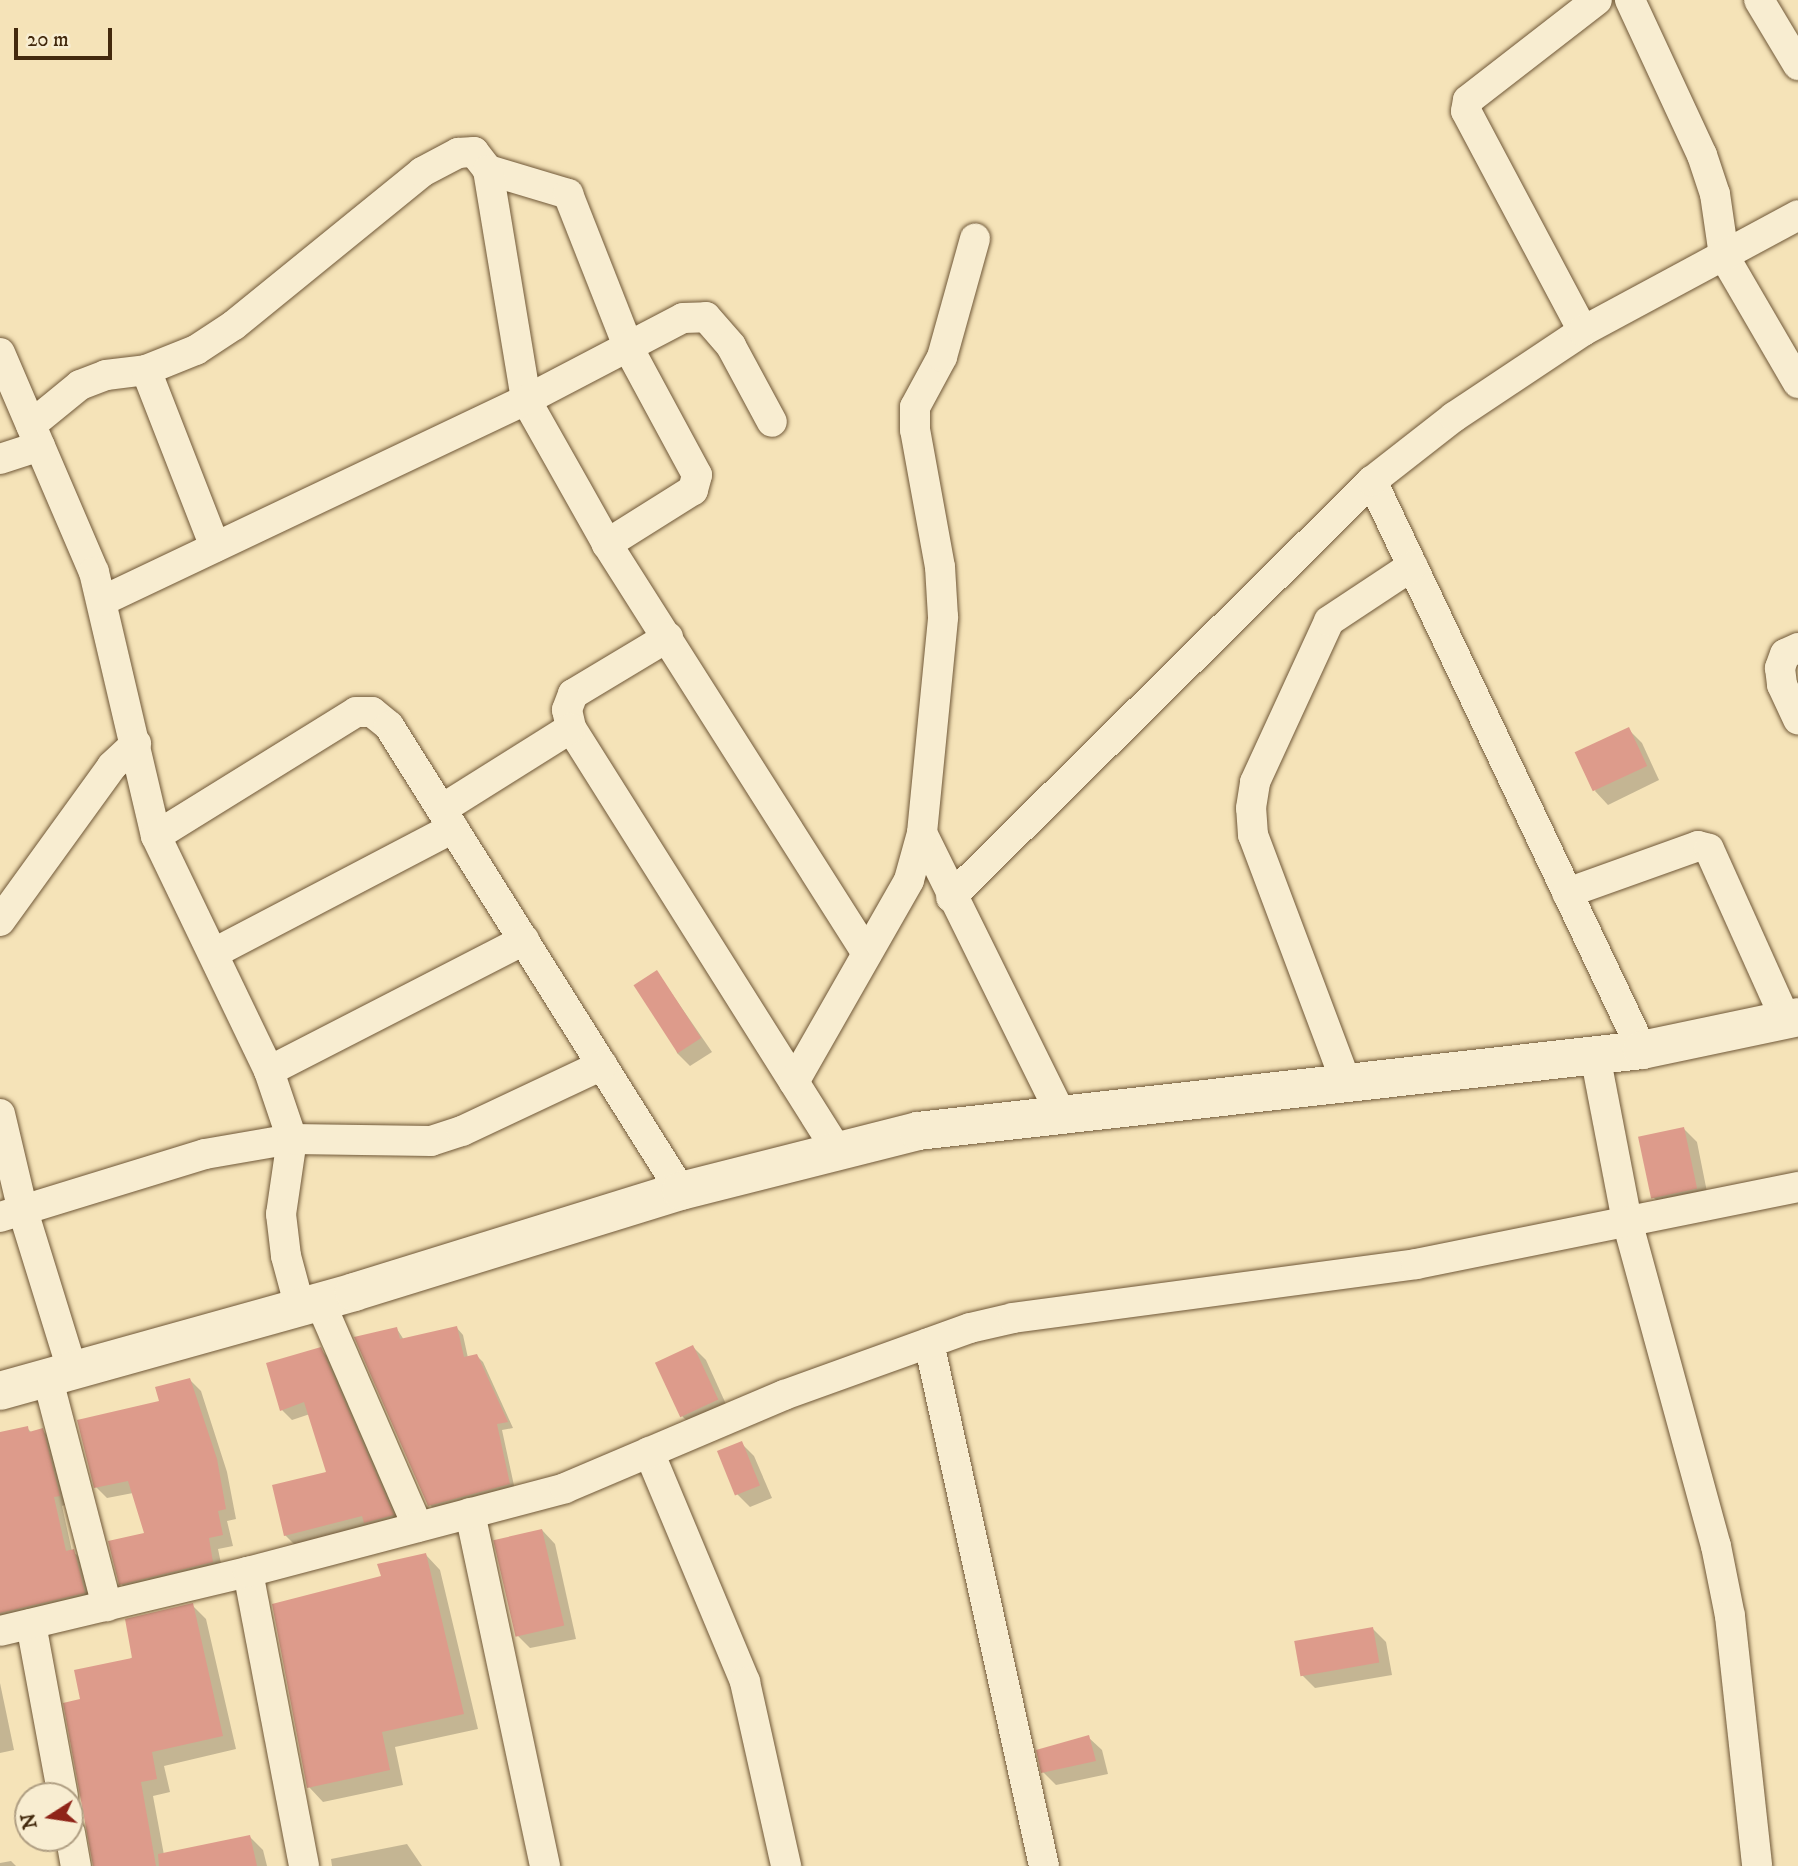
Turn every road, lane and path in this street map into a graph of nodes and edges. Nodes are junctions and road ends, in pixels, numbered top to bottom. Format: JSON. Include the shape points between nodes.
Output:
{"nodes":[{"id":1,"x":1597,"y":0,"type":"edge"},
{"id":2,"x":1630,"y":0,"type":"edge"},
{"id":3,"x":1759,"y":0,"type":"edge"},
{"id":4,"x":1789,"y":29,"type":"edge"},
{"id":5,"x":1798,"y":65,"type":"edge"},
{"id":6,"x":488,"y":170,"type":"junction"},
{"id":7,"x":1798,"y":215,"type":"edge"},
{"id":8,"x":975,"y":239,"type":"dead end"},
{"id":9,"x":1724,"y":256,"type":"junction"},
{"id":10,"x":1583,"y":331,"type":"junction"},
{"id":11,"x":629,"y":349,"type":"junction"},
{"id":12,"x":0,"y":353,"type":"edge"},
{"id":13,"x":146,"y":370,"type":"junction"},
{"id":14,"x":1798,"y":383,"type":"edge"},
{"id":15,"x":526,"y":400,"type":"junction"},
{"id":16,"x":772,"y":422,"type":"dead end"},
{"id":17,"x":35,"y":436,"type":"junction"},
{"id":18,"x":0,"y":458,"type":"edge"},
{"id":19,"x":1372,"y":481,"type":"junction"},
{"id":20,"x":607,"y":544,"type":"junction"},
{"id":21,"x":215,"y":547,"type":"junction"},
{"id":22,"x":1412,"y":566,"type":"junction"},
{"id":23,"x":102,"y":601,"type":"junction"},
{"id":24,"x":668,"y":637,"type":"junction"},
{"id":25,"x":1798,"y":648,"type":"edge"},
{"id":26,"x":1798,"y":720,"type":"edge"},
{"id":27,"x":571,"y":728,"type":"junction"},
{"id":28,"x":136,"y":744,"type":"junction"},
{"id":29,"x":447,"y":818,"type":"junction"},
{"id":30,"x":922,"y":834,"type":"junction"},
{"id":31,"x":156,"y":836,"type":"junction"},
{"id":32,"x":1567,"y":893,"type":"junction"},
{"id":33,"x":951,"y":897,"type":"junction"},
{"id":34,"x":0,"y":921,"type":"edge"},
{"id":35,"x":524,"y":940,"type":"junction"},
{"id":36,"x":214,"y":953,"type":"junction"},
{"id":37,"x":867,"y":954,"type":"junction"},
{"id":38,"x":1792,"y":1018,"type":"edge"},
{"id":39,"x":1642,"y":1050,"type":"junction"},
{"id":40,"x":1595,"y":1055,"type":"junction"},
{"id":41,"x":602,"y":1065,"type":"junction"},
{"id":42,"x":269,"y":1071,"type":"junction"},
{"id":43,"x":794,"y":1082,"type":"junction"},
{"id":44,"x":1347,"y":1085,"type":"junction"},
{"id":45,"x":0,"y":1114,"type":"edge"},
{"id":46,"x":1061,"y":1114,"type":"junction"},
{"id":47,"x":292,"y":1139,"type":"junction"},
{"id":48,"x":837,"y":1151,"type":"junction"},
{"id":49,"x":1798,"y":1188,"type":"edge"},
{"id":50,"x":681,"y":1191,"type":"junction"},
{"id":51,"x":11,"y":1214,"type":"edge"},
{"id":52,"x":1627,"y":1221,"type":"junction"},
{"id":53,"x":310,"y":1305,"type":"junction"},
{"id":54,"x":929,"y":1343,"type":"junction"},
{"id":55,"x":60,"y":1373,"type":"junction"},
{"id":56,"x":0,"y":1391,"type":"edge"},
{"id":57,"x":649,"y":1452,"type":"junction"},
{"id":58,"x":470,"y":1513,"type":"junction"},
{"id":59,"x":418,"y":1527,"type":"junction"},
{"id":60,"x":248,"y":1572,"type":"junction"},
{"id":61,"x":107,"y":1606,"type":"junction"},
{"id":62,"x":31,"y":1623,"type":"junction"},
{"id":63,"x":0,"y":1631,"type":"edge"},
{"id":64,"x":60,"y":1782,"type":"edge"},
{"id":65,"x":304,"y":1866,"type":"edge"},
{"id":66,"x":545,"y":1866,"type":"edge"},
{"id":67,"x":786,"y":1866,"type":"edge"},
{"id":68,"x":1044,"y":1866,"type":"edge"},
{"id":69,"x":1757,"y":1866,"type":"edge"}],
"edges":[{"from":1,"to":10,"type":"street","via":[[1468,100],[1466,111]]},
{"from":2,"to":9,"type":"street","via":[[1702,155],[1715,194]]},
{"from":3,"to":4,"type":"street"},
{"from":4,"to":5,"type":"street"},
{"from":6,"to":11,"type":"street","via":[[568,194]]},
{"from":6,"to":13,"type":"street","via":[[474,152],[441,160],[234,325],[196,350]]},
{"from":6,"to":15,"type":"street"},
{"from":7,"to":9,"type":"street"},
{"from":8,"to":30,"type":"street","via":[[942,357],[915,407],[915,430],[940,567],[943,617]]},
{"from":9,"to":10,"type":"street"},
{"from":9,"to":14,"type":"street"},
{"from":10,"to":19,"type":"street","via":[[1454,417]]},
{"from":11,"to":15,"type":"street"},
{"from":11,"to":16,"type":"street","via":[[683,318],[706,317],[731,346]]},
{"from":11,"to":20,"type":"street","via":[[697,475],[696,484]]},
{"from":12,"to":17,"type":"street"},
{"from":13,"to":17,"type":"street","via":[[106,375],[80,385]]},
{"from":13,"to":21,"type":"street"},
{"from":15,"to":20,"type":"street"},
{"from":15,"to":21,"type":"street"},
{"from":17,"to":18,"type":"street"},
{"from":17,"to":23,"type":"street"},
{"from":19,"to":22,"type":"street"},
{"from":19,"to":33,"type":"street"},
{"from":20,"to":24,"type":"street"},
{"from":21,"to":23,"type":"street"},
{"from":22,"to":32,"type":"street"},
{"from":22,"to":44,"type":"street","via":[[1329,621],[1255,782],[1251,808],[1253,835]]},
{"from":23,"to":28,"type":"street"},
{"from":24,"to":27,"type":"street","via":[[573,694],[567,710]]},
{"from":24,"to":37,"type":"street"},
{"from":25,"to":26,"type":"street","via":[[1786,654],[1780,668],[1782,685]]},
{"from":27,"to":29,"type":"street"},
{"from":27,"to":43,"type":"street"},
{"from":28,"to":31,"type":"street"},
{"from":28,"to":34,"type":"street","via":[[112,765]]},
{"from":29,"to":31,"type":"street","via":[[389,726],[372,712],[356,712]]},
{"from":29,"to":35,"type":"street"},
{"from":29,"to":36,"type":"street"},
{"from":30,"to":33,"type":"street"},
{"from":30,"to":37,"type":"street","via":[[909,880]]},
{"from":31,"to":36,"type":"street"},
{"from":32,"to":38,"type":"street","via":[[1698,846],[1709,849]]},
{"from":32,"to":39,"type":"street"},
{"from":33,"to":46,"type":"street"},
{"from":35,"to":41,"type":"street"},
{"from":35,"to":42,"type":"street"},
{"from":36,"to":42,"type":"street"},
{"from":37,"to":43,"type":"street"},
{"from":38,"to":39,"type":"street"},
{"from":39,"to":40,"type":"street"},
{"from":40,"to":44,"type":"street"},
{"from":40,"to":52,"type":"street"},
{"from":41,"to":47,"type":"street","via":[[431,1141]]},
{"from":41,"to":50,"type":"street"},
{"from":42,"to":47,"type":"street"},
{"from":43,"to":48,"type":"street"},
{"from":44,"to":46,"type":"street"},
{"from":45,"to":51,"type":"street"},
{"from":46,"to":48,"type":"street","via":[[918,1131]]},
{"from":47,"to":51,"type":"street","via":[[205,1154]]},
{"from":47,"to":53,"type":"street","via":[[281,1214],[286,1256]]},
{"from":48,"to":50,"type":"street"},
{"from":49,"to":52,"type":"street"},
{"from":50,"to":53,"type":"street"},
{"from":51,"to":55,"type":"street"},
{"from":52,"to":54,"type":"street","via":[[1416,1264],[1013,1318]]},
{"from":52,"to":69,"type":"street","via":[[1716,1546],[1730,1616]]},
{"from":53,"to":55,"type":"street"},
{"from":53,"to":59,"type":"street"},
{"from":54,"to":57,"type":"street","via":[[784,1395]]},
{"from":54,"to":68,"type":"street"},
{"from":55,"to":56,"type":"street"},
{"from":55,"to":61,"type":"street"},
{"from":57,"to":58,"type":"street","via":[[565,1488]]},
{"from":57,"to":67,"type":"street","via":[[745,1682]]},
{"from":58,"to":59,"type":"street"},
{"from":58,"to":66,"type":"street"},
{"from":59,"to":60,"type":"street"},
{"from":60,"to":61,"type":"street"},
{"from":60,"to":65,"type":"street"},
{"from":61,"to":62,"type":"street"},
{"from":62,"to":63,"type":"street"},
{"from":62,"to":64,"type":"street"}]}
